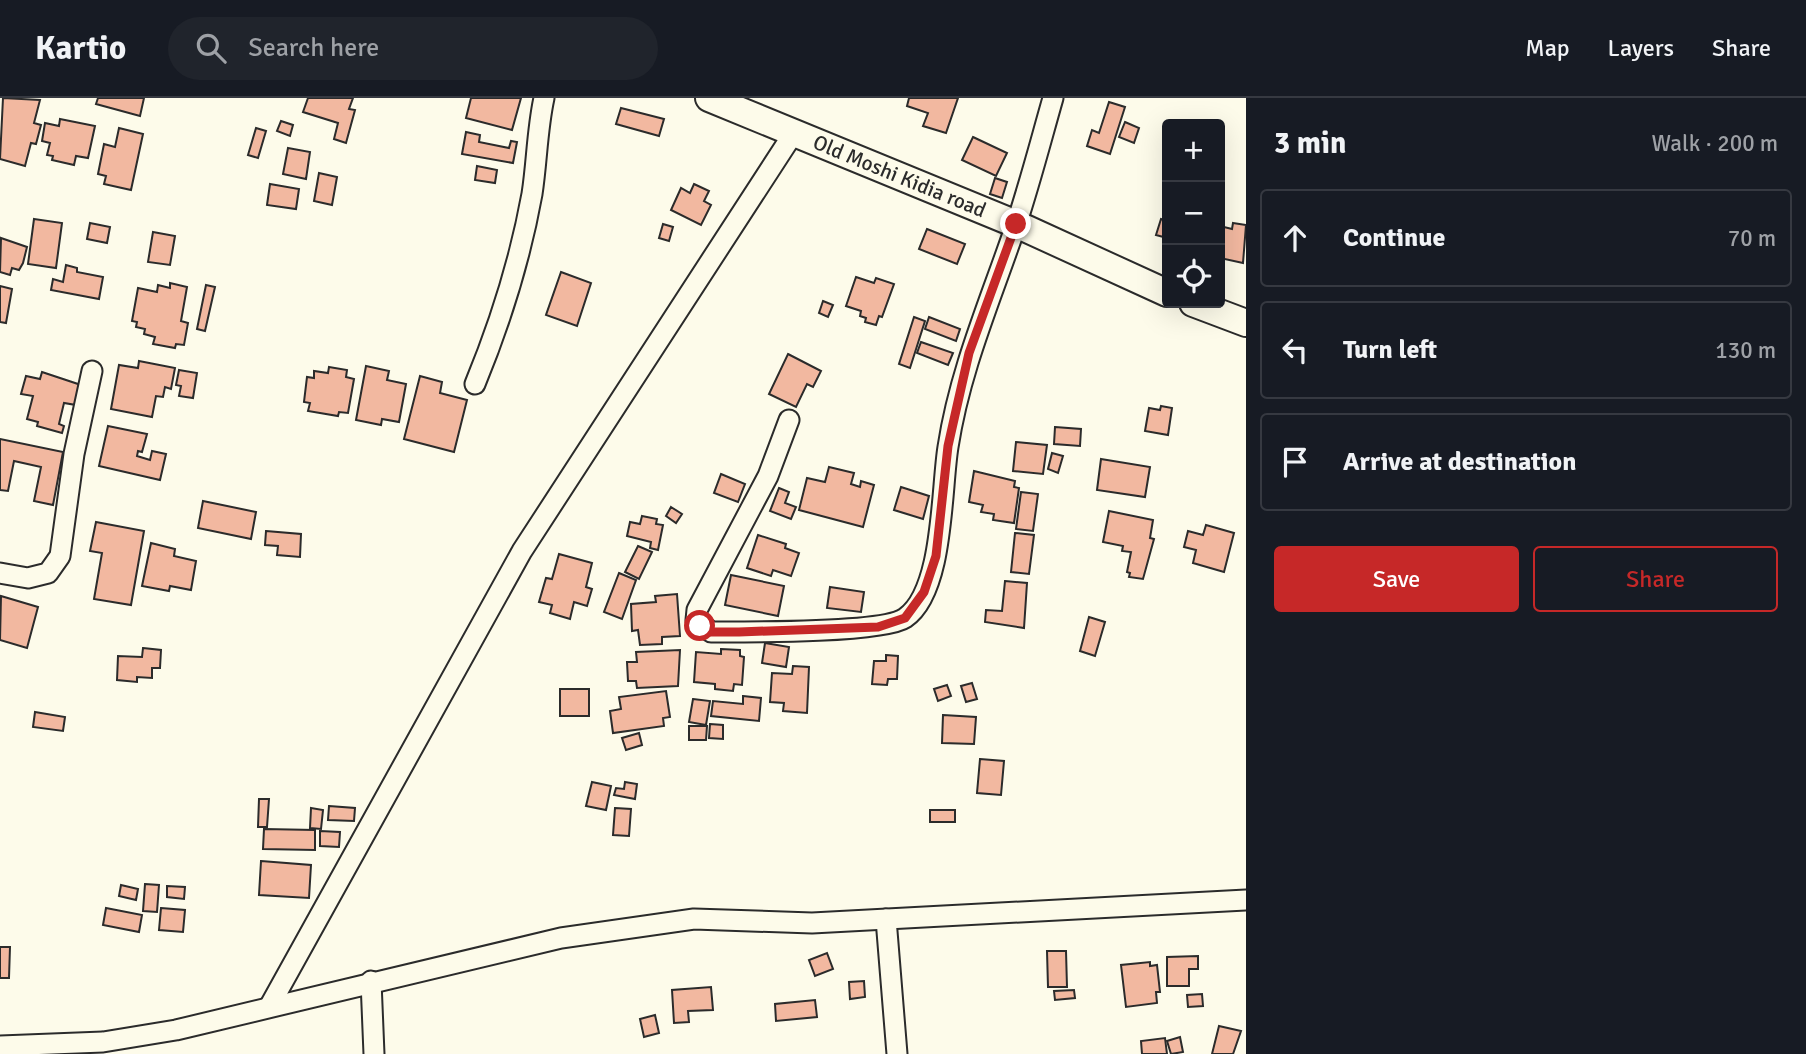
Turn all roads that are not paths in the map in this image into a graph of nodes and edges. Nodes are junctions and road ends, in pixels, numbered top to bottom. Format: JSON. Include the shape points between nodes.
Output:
{"nodes":[{"id":1,"x":544,"y":98,"type":"edge"},
{"id":2,"x":709,"y":98,"type":"edge"},
{"id":3,"x":1053,"y":98,"type":"edge"},
{"id":4,"x":793,"y":134,"type":"junction"},
{"id":5,"x":1016,"y":224,"type":"junction"},
{"id":6,"x":1162,"y":291,"type":"edge"},
{"id":7,"x":1206,"y":308,"type":"edge"},
{"id":8,"x":1246,"y":323,"type":"edge"},
{"id":9,"x":92,"y":372,"type":"dead end"},
{"id":10,"x":475,"y":384,"type":"dead end"},
{"id":11,"x":789,"y":420,"type":"dead end"},
{"id":12,"x":0,"y":573,"type":"edge"},
{"id":13,"x":1246,"y":900,"type":"edge"},
{"id":14,"x":886,"y":919,"type":"junction"},
{"id":15,"x":371,"y":981,"type":"junction"},
{"id":16,"x":269,"y":1007,"type":"junction"},
{"id":17,"x":0,"y":1046,"type":"edge"},
{"id":18,"x":374,"y":1054,"type":"edge"},
{"id":19,"x":897,"y":1054,"type":"edge"}],
"edges":[{"from":1,"to":10,"type":"street","via":[[518,264]]},
{"from":2,"to":4,"type":"street","name":"Old Moshi Kidia road"},
{"from":3,"to":5,"type":"street"},
{"from":4,"to":5,"type":"street","name":"Old Moshi Kidia road"},
{"from":4,"to":16,"type":"street","via":[[522,551]]},
{"from":5,"to":6,"type":"street","name":"Old Moshi Kidia road"},
{"from":5,"to":11,"type":"street","via":[[969,353],[948,446],[936,556],[924,592],[905,618],[878,627],[739,632],[711,632],[696,620],[697,610],[768,476]]},
{"from":7,"to":8,"type":"street"},
{"from":9,"to":12,"type":"street","via":[[74,454],[60,556],[48,573],[28,579]]},
{"from":13,"to":14,"type":"street"},
{"from":14,"to":15,"type":"street","via":[[812,923],[694,919],[561,938]]},
{"from":14,"to":19,"type":"street"},
{"from":15,"to":16,"type":"street"},
{"from":15,"to":18,"type":"street"},
{"from":16,"to":17,"type":"street","via":[[103,1042]]}]}
